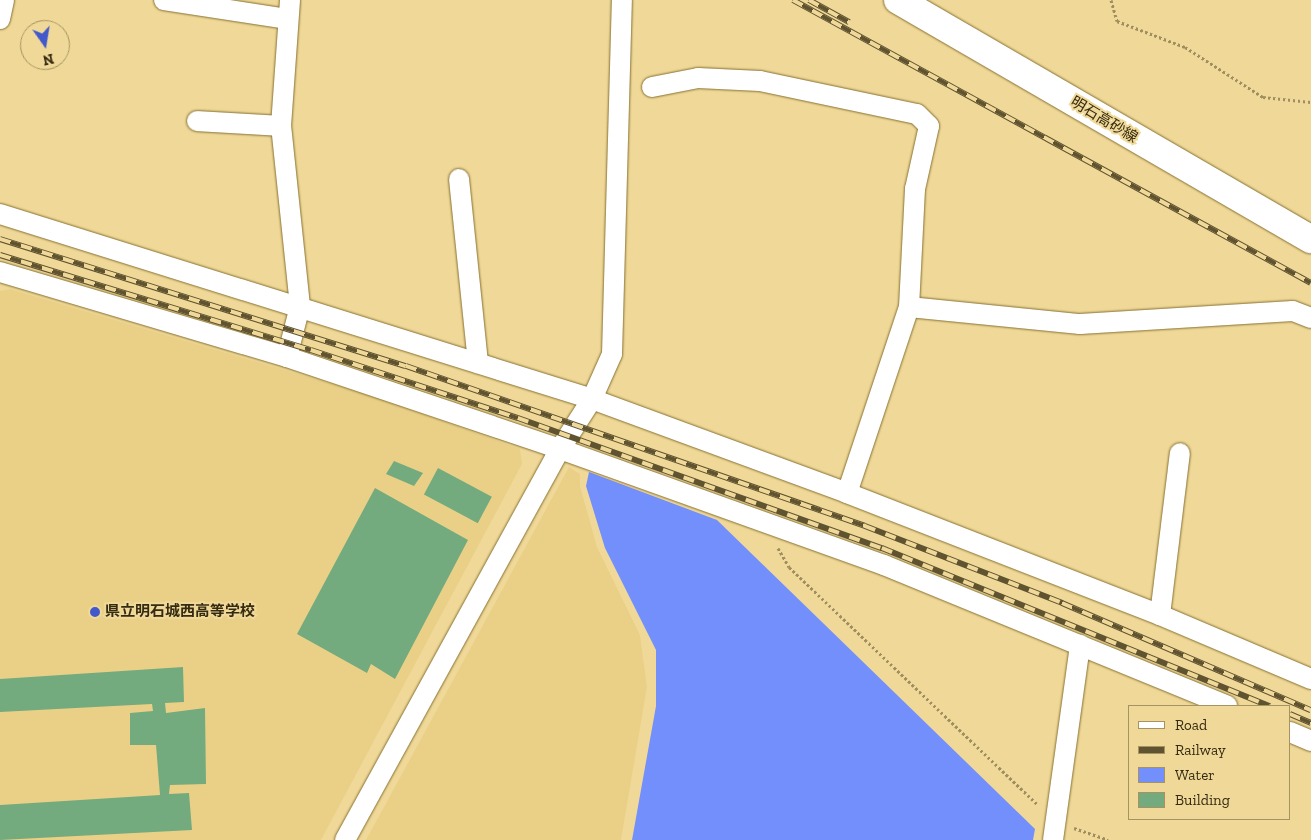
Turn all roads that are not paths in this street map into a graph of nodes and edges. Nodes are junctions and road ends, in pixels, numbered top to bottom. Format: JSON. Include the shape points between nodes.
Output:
{"nodes":[{"id":1,"x":4,"y":0,"type":"edge"},
{"id":2,"x":164,"y":0,"type":"edge"},
{"id":3,"x":622,"y":0,"type":"edge"},
{"id":4,"x":898,"y":0,"type":"edge"},
{"id":5,"x":288,"y":9,"type":"edge"},
{"id":6,"x":0,"y":19,"type":"edge"},
{"id":7,"x":652,"y":87,"type":"dead end"},
{"id":8,"x":197,"y":120,"type":"dead end"},
{"id":9,"x":281,"y":126,"type":"junction"},
{"id":10,"x":459,"y":179,"type":"dead end"},
{"id":11,"x":0,"y":214,"type":"edge"},
{"id":12,"x":1311,"y":239,"type":"edge"},
{"id":13,"x":0,"y":272,"type":"edge"},
{"id":14,"x":300,"y":306,"type":"junction"},
{"id":15,"x":909,"y":307,"type":"junction"},
{"id":16,"x":1311,"y":318,"type":"edge"},
{"id":17,"x":287,"y":357,"type":"junction"},
{"id":18,"x":478,"y":363,"type":"junction"},
{"id":19,"x":592,"y":399,"type":"junction"},
{"id":20,"x":560,"y":448,"type":"junction"},
{"id":21,"x":1180,"y":453,"type":"dead end"},
{"id":22,"x":847,"y":493,"type":"junction"},
{"id":23,"x":1160,"y":615,"type":"junction"},
{"id":24,"x":1080,"y":645,"type":"junction"},
{"id":25,"x":1311,"y":679,"type":"edge"},
{"id":26,"x":1225,"y":705,"type":"edge"},
{"id":27,"x":1291,"y":732,"type":"edge"},
{"id":28,"x":1311,"y":741,"type":"edge"},
{"id":29,"x":1054,"y":831,"type":"edge"},
{"id":30,"x":345,"y":840,"type":"edge"}],
"edges":[{"from":1,"to":6,"type":"street"},
{"from":2,"to":5,"type":"street"},
{"from":3,"to":19,"type":"street","via":[[612,354]]},
{"from":4,"to":12,"type":"main road","name":"明石高砂線"},
{"from":5,"to":9,"type":"street"},
{"from":7,"to":15,"type":"street","via":[[698,78],[760,81],[917,114],[929,126],[915,189]]},
{"from":8,"to":9,"type":"street"},
{"from":9,"to":14,"type":"street"},
{"from":10,"to":18,"type":"street"},
{"from":11,"to":14,"type":"street"},
{"from":13,"to":17,"type":"street"},
{"from":14,"to":17,"type":"street"},
{"from":14,"to":18,"type":"street"},
{"from":15,"to":16,"type":"street","via":[[1080,324],[1293,311]]},
{"from":15,"to":22,"type":"street"},
{"from":17,"to":20,"type":"street"},
{"from":18,"to":19,"type":"street"},
{"from":19,"to":20,"type":"street"},
{"from":19,"to":22,"type":"street"},
{"from":20,"to":24,"type":"street","via":[[884,565]]},
{"from":20,"to":30,"type":"street"},
{"from":21,"to":23,"type":"street"},
{"from":22,"to":23,"type":"street"},
{"from":23,"to":25,"type":"street"},
{"from":24,"to":26,"type":"street"},
{"from":24,"to":29,"type":"street"},
{"from":27,"to":28,"type":"street"}]}
